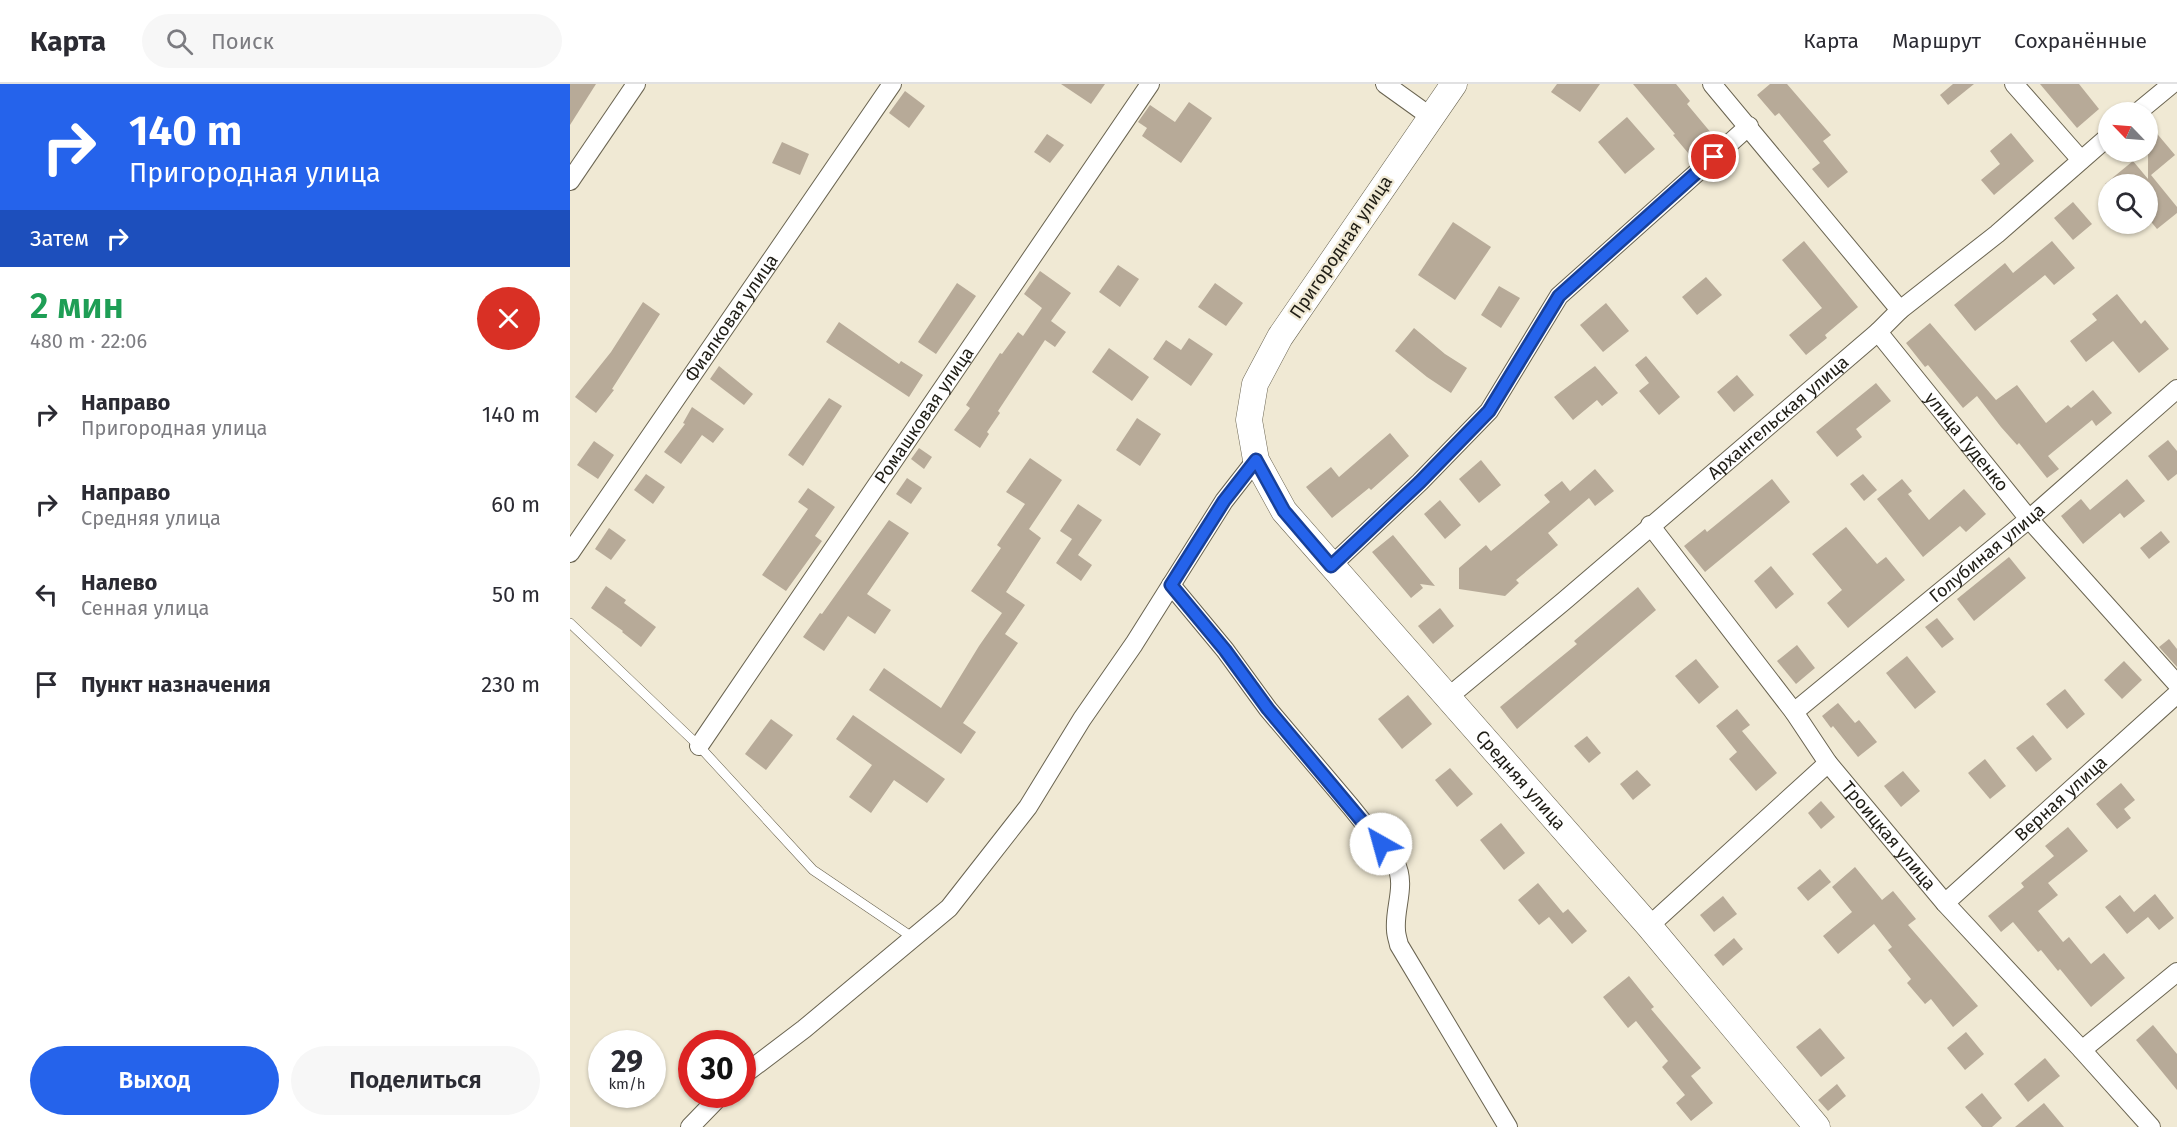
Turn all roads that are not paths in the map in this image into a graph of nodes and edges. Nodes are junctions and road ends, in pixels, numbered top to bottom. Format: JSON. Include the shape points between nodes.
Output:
{"nodes":[{"id":1,"x":636,"y":84,"type":"edge"},
{"id":2,"x":892,"y":84,"type":"edge"},
{"id":3,"x":1150,"y":84,"type":"edge"},
{"id":4,"x":1386,"y":84,"type":"edge"},
{"id":5,"x":1454,"y":84,"type":"edge"},
{"id":6,"x":1712,"y":84,"type":"edge"},
{"id":7,"x":2014,"y":84,"type":"edge"},
{"id":8,"x":2172,"y":84,"type":"edge"},
{"id":9,"x":2150,"y":102,"type":"edge"},
{"id":10,"x":1431,"y":117,"type":"junction"},
{"id":11,"x":1749,"y":126,"type":"junction"},
{"id":12,"x":2098,"y":145,"type":"edge"},
{"id":13,"x":2081,"y":160,"type":"junction"},
{"id":14,"x":570,"y":181,"type":"edge"},
{"id":15,"x":1900,"y":310,"type":"junction"},
{"id":16,"x":1878,"y":332,"type":"junction"},
{"id":17,"x":2177,"y":388,"type":"edge"},
{"id":18,"x":1249,"y":420,"type":"joint"},
{"id":19,"x":1256,"y":460,"type":"junction"},
{"id":20,"x":2029,"y":519,"type":"junction"},
{"id":21,"x":1650,"y":525,"type":"junction"},
{"id":22,"x":570,"y":553,"type":"edge"},
{"id":23,"x":1331,"y":566,"type":"junction"},
{"id":24,"x":1171,"y":585,"type":"junction"},
{"id":25,"x":570,"y":623,"type":"edge"},
{"id":26,"x":2177,"y":684,"type":"edge"},
{"id":27,"x":2177,"y":694,"type":"edge"},
{"id":28,"x":1446,"y":698,"type":"junction"},
{"id":29,"x":1794,"y":712,"type":"junction"},
{"id":30,"x":699,"y":746,"type":"junction"},
{"id":31,"x":1828,"y":763,"type":"junction"},
{"id":32,"x":1945,"y":903,"type":"junction"},
{"id":33,"x":1649,"y":926,"type":"junction"},
{"id":34,"x":912,"y":937,"type":"junction"},
{"id":35,"x":2177,"y":972,"type":"edge"},
{"id":36,"x":2082,"y":1050,"type":"junction"},
{"id":37,"x":756,"y":1065,"type":"edge"},
{"id":38,"x":708,"y":1108,"type":"edge"},
{"id":39,"x":690,"y":1127,"type":"edge"},
{"id":40,"x":1508,"y":1127,"type":"edge"},
{"id":41,"x":1817,"y":1127,"type":"edge"},
{"id":42,"x":2151,"y":1127,"type":"edge"}],
"edges":[{"from":1,"to":14,"type":"street"},
{"from":2,"to":22,"type":"street","name":"Фиалковая улица"},
{"from":3,"to":30,"type":"street","name":"Ромашковая улица"},
{"from":4,"to":10,"type":"street"},
{"from":5,"to":10,"type":"street","name":"Пригородная улица"},
{"from":6,"to":11,"type":"street"},
{"from":7,"to":13,"type":"street"},
{"from":8,"to":9,"type":"street"},
{"from":10,"to":18,"type":"street","name":"Пригородная улица","via":[[1280,337],[1255,384]]},
{"from":11,"to":15,"type":"street"},
{"from":11,"to":23,"type":"street","via":[[1559,296],[1489,411]]},
{"from":12,"to":13,"type":"street","name":"Архангельская улица"},
{"from":13,"to":15,"type":"street","name":"Архангельская улица","via":[[1997,234]]},
{"from":15,"to":16,"type":"street","name":"Архангельская улица"},
{"from":16,"to":20,"type":"street","name":"улица Гуденко"},
{"from":16,"to":21,"type":"street","name":"Архангельская улица"},
{"from":17,"to":20,"type":"street","name":"Голубиная улица"},
{"from":18,"to":19,"type":"street","name":"Средняя улица"},
{"from":19,"to":23,"type":"street","name":"Средняя улица","via":[[1284,511]]},
{"from":19,"to":24,"type":"street","via":[[1224,501]]},
{"from":20,"to":26,"type":"street","name":"улица Гуденко"},
{"from":20,"to":29,"type":"street","name":"Голубиная улица"},
{"from":21,"to":28,"type":"street","name":"Архангельская улица"},
{"from":21,"to":29,"type":"street","name":"Троицкая улица"},
{"from":23,"to":28,"type":"street","name":"Средняя улица"},
{"from":24,"to":34,"type":"street","via":[[1028,807],[949,908]]},
{"from":24,"to":40,"type":"street","via":[[1395,862],[1401,872],[1395,929],[1399,945]]},
{"from":25,"to":30,"type":"lane"},
{"from":27,"to":32,"type":"street","name":"Верная улица"},
{"from":28,"to":33,"type":"street","name":"Средняя улица"},
{"from":29,"to":31,"type":"street","name":"Троицкая улица"},
{"from":30,"to":34,"type":"lane","via":[[813,870]]},
{"from":31,"to":32,"type":"street","name":"Троицкая улица"},
{"from":31,"to":33,"type":"street"},
{"from":32,"to":36,"type":"street","name":"Троицкая улица"},
{"from":33,"to":41,"type":"street","name":"Средняя улица"},
{"from":34,"to":37,"type":"street"},
{"from":35,"to":36,"type":"street"},
{"from":36,"to":42,"type":"street","name":"Троицкая улица"},
{"from":38,"to":39,"type":"street"}]}
